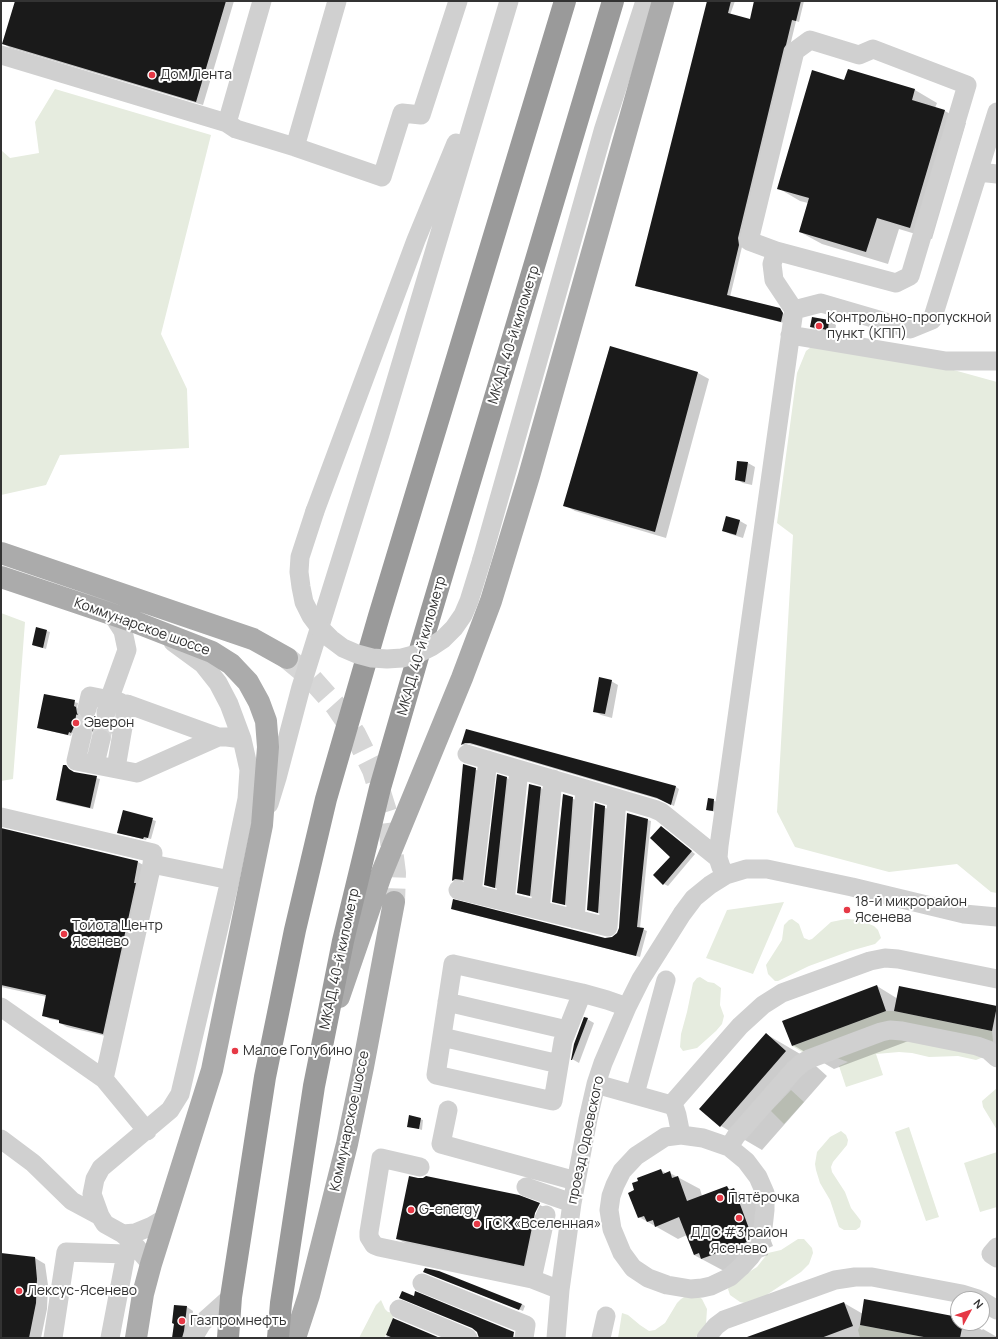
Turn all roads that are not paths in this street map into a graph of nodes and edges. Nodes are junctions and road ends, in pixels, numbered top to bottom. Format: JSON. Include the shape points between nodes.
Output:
{"nodes":[{"id":1,"x":262,"y":1,"type":"edge"},
{"id":2,"x":337,"y":1,"type":"edge"},
{"id":3,"x":458,"y":1,"type":"edge"},
{"id":4,"x":509,"y":1,"type":"edge"},
{"id":5,"x":565,"y":1,"type":"edge"},
{"id":6,"x":613,"y":1,"type":"edge"},
{"id":7,"x":645,"y":1,"type":"edge"},
{"id":8,"x":663,"y":1,"type":"edge"},
{"id":9,"x":496,"y":45,"type":"junction"},
{"id":10,"x":1,"y":55,"type":"edge"},
{"id":11,"x":997,"y":112,"type":"edge"},
{"id":12,"x":227,"y":123,"type":"junction"},
{"id":13,"x":295,"y":147,"type":"junction"},
{"id":14,"x":978,"y":172,"type":"junction"},
{"id":15,"x":997,"y":174,"type":"edge"},
{"id":16,"x":776,"y":251,"type":"junction"},
{"id":17,"x":794,"y":310,"type":"junction"},
{"id":18,"x":790,"y":335,"type":"junction"},
{"id":19,"x":997,"y":361,"type":"edge"},
{"id":20,"x":1,"y":553,"type":"edge"},
{"id":21,"x":1,"y":577,"type":"edge"},
{"id":22,"x":112,"y":614,"type":"junction"},
{"id":23,"x":134,"y":622,"type":"junction"},
{"id":24,"x":287,"y":658,"type":"tunnel mouth"},
{"id":25,"x":127,"y":704,"type":"junction"},
{"id":26,"x":107,"y":706,"type":"junction"},
{"id":27,"x":87,"y":709,"type":"tunnel mouth"},
{"id":28,"x":82,"y":735,"type":"tunnel mouth"},
{"id":29,"x":218,"y":737,"type":"junction"},
{"id":30,"x":101,"y":739,"type":"tunnel mouth"},
{"id":31,"x":242,"y":739,"type":"junction"},
{"id":32,"x":467,"y":754,"type":"dead end"},
{"id":33,"x":488,"y":760,"type":"junction"},
{"id":34,"x":95,"y":764,"type":"junction"},
{"id":35,"x":116,"y":768,"type":"junction"},
{"id":36,"x":519,"y":770,"type":"junction"},
{"id":37,"x":553,"y":779,"type":"junction"},
{"id":38,"x":585,"y":789,"type":"junction"},
{"id":39,"x":617,"y":798,"type":"junction"},
{"id":40,"x":1,"y":817,"type":"edge"},
{"id":41,"x":262,"y":825,"type":"junction"},
{"id":42,"x":152,"y":864,"type":"junction"},
{"id":43,"x":722,"y":866,"type":"junction"},
{"id":44,"x":230,"y":880,"type":"junction"},
{"id":45,"x":394,"y":902,"type":"tunnel mouth"},
{"id":46,"x":505,"y":902,"type":"junction"},
{"id":47,"x":540,"y":910,"type":"junction"},
{"id":48,"x":997,"y":917,"type":"edge"},
{"id":49,"x":575,"y":919,"type":"junction"},
{"id":50,"x":997,"y":979,"type":"edge"},
{"id":51,"x":666,"y":980,"type":"dead end"},
{"id":52,"x":582,"y":993,"type":"junction"},
{"id":53,"x":447,"y":1002,"type":"junction"},
{"id":54,"x":1,"y":1007,"type":"edge"},
{"id":55,"x":627,"y":1008,"type":"junction"},
{"id":56,"x":567,"y":1030,"type":"junction"},
{"id":57,"x":442,"y":1037,"type":"junction"},
{"id":58,"x":997,"y":1058,"type":"edge"},
{"id":59,"x":319,"y":1061,"type":"junction"},
{"id":60,"x":559,"y":1064,"type":"junction"},
{"id":61,"x":104,"y":1079,"type":"junction"},
{"id":62,"x":596,"y":1084,"type":"junction"},
{"id":63,"x":635,"y":1094,"type":"junction"},
{"id":64,"x":671,"y":1104,"type":"junction"},
{"id":65,"x":448,"y":1110,"type":"dead end"},
{"id":66,"x":147,"y":1131,"type":"junction"},
{"id":67,"x":681,"y":1135,"type":"junction"},
{"id":68,"x":1,"y":1139,"type":"edge"},
{"id":69,"x":729,"y":1147,"type":"junction"},
{"id":70,"x":420,"y":1167,"type":"dead end"},
{"id":71,"x":576,"y":1181,"type":"junction"},
{"id":72,"x":526,"y":1187,"type":"dead end"},
{"id":73,"x":572,"y":1203,"type":"junction"},
{"id":74,"x":546,"y":1215,"type":"dead end"},
{"id":75,"x":164,"y":1219,"type":"junction"},
{"id":76,"x":102,"y":1220,"type":"junction"},
{"id":77,"x":122,"y":1234,"type":"junction"},
{"id":78,"x":997,"y":1247,"type":"edge"},
{"id":79,"x":99,"y":1253,"type":"junction"},
{"id":80,"x":997,"y":1258,"type":"edge"},
{"id":81,"x":151,"y":1264,"type":"junction"},
{"id":82,"x":532,"y":1279,"type":"junction"},
{"id":83,"x":422,"y":1283,"type":"dead end"},
{"id":84,"x":560,"y":1290,"type":"junction"},
{"id":85,"x":950,"y":1292,"type":"edge"},
{"id":86,"x":231,"y":1297,"type":"junction"},
{"id":87,"x":398,"y":1309,"type":"dead end"},
{"id":88,"x":606,"y":1316,"type":"dead end"},
{"id":89,"x":53,"y":1338,"type":"edge"},
{"id":90,"x":110,"y":1338,"type":"edge"},
{"id":91,"x":136,"y":1338,"type":"edge"},
{"id":92,"x":193,"y":1338,"type":"edge"},
{"id":93,"x":228,"y":1338,"type":"edge"},
{"id":94,"x":278,"y":1338,"type":"edge"},
{"id":95,"x":295,"y":1338,"type":"edge"},
{"id":96,"x":468,"y":1338,"type":"edge"},
{"id":97,"x":524,"y":1338,"type":"edge"},
{"id":98,"x":556,"y":1338,"type":"edge"},
{"id":99,"x":601,"y":1338,"type":"edge"},
{"id":100,"x":706,"y":1338,"type":"edge"}],
"edges":[{"from":1,"to":12,"type":"street"},
{"from":2,"to":13,"type":"street"},
{"from":3,"to":13,"type":"street","via":[[421,115],[402,113],[382,177]]},
{"from":4,"to":9,"type":"street"},
{"from":5,"to":86,"type":"highway","via":[[326,799],[295,930],[265,1077]]},
{"from":6,"to":59,"type":"highway","name":"МКАД, 40-й километр","via":[[428,621],[383,781],[343,941]]},
{"from":7,"to":9,"type":"street","bridge":true,"via":[[603,131],[469,601],[454,628],[431,647],[402,658],[372,658],[343,648],[320,628],[311,616],[300,587],[300,557],[416,240]]},
{"from":8,"to":59,"type":"main road","via":[[529,476],[491,601],[381,875]]},
{"from":9,"to":41,"type":"street","via":[[380,434],[301,687]]},
{"from":10,"to":12,"type":"street"},
{"from":11,"to":14,"type":"street"},
{"from":12,"to":13,"type":"street","via":[[236,129]]},
{"from":14,"to":15,"type":"street"},
{"from":14,"to":17,"type":"street","via":[[932,320],[910,329],[821,303]]},
{"from":16,"to":16,"type":"street","via":[[749,241],[795,52],[810,40],[859,55],[873,50],[967,85],[910,276],[896,283]]},
{"from":16,"to":17,"type":"street","via":[[772,264],[774,280]]},
{"from":17,"to":18,"type":"street"},
{"from":18,"to":19,"type":"street","via":[[946,361]]},
{"from":18,"to":43,"type":"street","via":[[718,846]]},
{"from":20,"to":24,"type":"main road","name":"Коммунарское шоссе","via":[[253,639]]},
{"from":21,"to":22,"type":"main road","name":"Коммунарское шоссе"},
{"from":22,"to":23,"type":"main road","name":"Коммунарское шоссе"},
{"from":22,"to":26,"type":"street","via":[[123,631],[127,650]]},
{"from":23,"to":31,"type":"street","via":[[179,646],[203,664],[218,683],[229,704]]},
{"from":23,"to":41,"type":"main road","name":"Коммунарское шоссе","via":[[212,652],[231,664],[248,682],[266,721],[268,747]]},
{"from":25,"to":26,"type":"street"},
{"from":25,"to":29,"type":"street"},
{"from":25,"to":35,"type":"street"},
{"from":26,"to":27,"type":"street","via":[[90,696]]},
{"from":28,"to":34,"type":"street","via":[[76,761]]},
{"from":29,"to":31,"type":"street"},
{"from":29,"to":35,"type":"street","via":[[137,773]]},
{"from":30,"to":34,"type":"street"},
{"from":31,"to":44,"type":"street","via":[[249,770],[247,799]]},
{"from":32,"to":33,"type":"street"},
{"from":33,"to":36,"type":"street"},
{"from":33,"to":46,"type":"street","via":[[465,892]]},
{"from":34,"to":35,"type":"street"},
{"from":36,"to":37,"type":"street"},
{"from":36,"to":46,"type":"street"},
{"from":37,"to":38,"type":"street"},
{"from":37,"to":47,"type":"street"},
{"from":38,"to":39,"type":"street"},
{"from":38,"to":49,"type":"street"},
{"from":39,"to":43,"type":"street","via":[[661,812]]},
{"from":39,"to":49,"type":"street","via":[[608,927]]},
{"from":40,"to":42,"type":"street","via":[[153,853]]},
{"from":41,"to":75,"type":"main road","name":"Коммунарское шоссе","via":[[212,1070]]},
{"from":42,"to":44,"type":"street"},
{"from":42,"to":61,"type":"street"},
{"from":43,"to":48,"type":"street","name":"проезд Одоевского","via":[[767,869],[964,914]]},
{"from":43,"to":55,"type":"street","name":"проезд Одоевского","via":[[710,885],[694,898],[682,914],[641,980]]},
{"from":44,"to":66,"type":"street","via":[[180,1094],[170,1110]]},
{"from":45,"to":95,"type":"main road","name":"Коммунарское шоссе","via":[[347,1144],[309,1295]]},
{"from":46,"to":47,"type":"street"},
{"from":47,"to":49,"type":"street"},
{"from":50,"to":64,"type":"street","via":[[885,958],[870,960],[782,993],[763,1005],[740,1026]]},
{"from":51,"to":63,"type":"street"},
{"from":52,"to":53,"type":"street","via":[[453,964]]},
{"from":52,"to":55,"type":"street"},
{"from":52,"to":56,"type":"street"},
{"from":53,"to":56,"type":"street"},
{"from":53,"to":57,"type":"street"},
{"from":54,"to":61,"type":"street"},
{"from":55,"to":62,"type":"street","name":"проезд Одоевского"},
{"from":56,"to":60,"type":"street"},
{"from":57,"to":60,"type":"street"},
{"from":57,"to":60,"type":"street","via":[[436,1075],[553,1101]]},
{"from":58,"to":69,"type":"street","via":[[988,1050],[977,1046],[902,1031],[881,1032],[802,1063]]},
{"from":59,"to":94,"type":"highway","name":"МКАД, 40-й километр","via":[[281,1303]]},
{"from":61,"to":66,"type":"street"},
{"from":62,"to":63,"type":"street"},
{"from":62,"to":71,"type":"street","name":"проезд Одоевского"},
{"from":63,"to":64,"type":"street"},
{"from":64,"to":67,"type":"street","via":[[677,1115]]},
{"from":65,"to":71,"type":"street","via":[[441,1144]]},
{"from":66,"to":76,"type":"street","via":[[101,1168],[95,1179],[92,1194]]},
{"from":67,"to":69,"type":"street","via":[[703,1138]]},
{"from":67,"to":69,"type":"street","via":[[665,1137],[636,1156],[622,1171],[611,1196],[609,1210],[612,1229],[622,1253],[633,1268],[648,1278],[667,1285],[691,1289],[711,1286],[741,1267],[762,1238],[764,1193],[758,1177],[746,1161]]},
{"from":68,"to":76,"type":"street","via":[[32,1163],[72,1201]]},
{"from":70,"to":82,"type":"street","via":[[381,1158],[369,1237],[374,1245]]},
{"from":71,"to":73,"type":"street","name":"проезд Одоевского"},
{"from":72,"to":73,"type":"street"},
{"from":73,"to":84,"type":"street","name":"проезд Одоевского"},
{"from":74,"to":82,"type":"street"},
{"from":75,"to":77,"type":"street","via":[[136,1232]]},
{"from":75,"to":81,"type":"main road","name":"Коммунарское шоссе"},
{"from":76,"to":77,"type":"street"},
{"from":76,"to":79,"type":"street"},
{"from":77,"to":81,"type":"street"},
{"from":78,"to":80,"type":"street","via":[[991,1254]]},
{"from":79,"to":89,"type":"street","via":[[66,1252]]},
{"from":79,"to":90,"type":"street","via":[[126,1254]]},
{"from":81,"to":91,"type":"main road","name":"Коммунарское шоссе"},
{"from":82,"to":84,"type":"street"},
{"from":83,"to":97,"type":"street","via":[[526,1325]]},
{"from":84,"to":98,"type":"street","name":"проезд Одоевского"},
{"from":85,"to":100,"type":"street","via":[[872,1277],[835,1280],[724,1320]]},
{"from":86,"to":92,"type":"street","via":[[202,1323]]},
{"from":86,"to":93,"type":"highway"},
{"from":87,"to":96,"type":"street"},
{"from":88,"to":99,"type":"street"}]}
